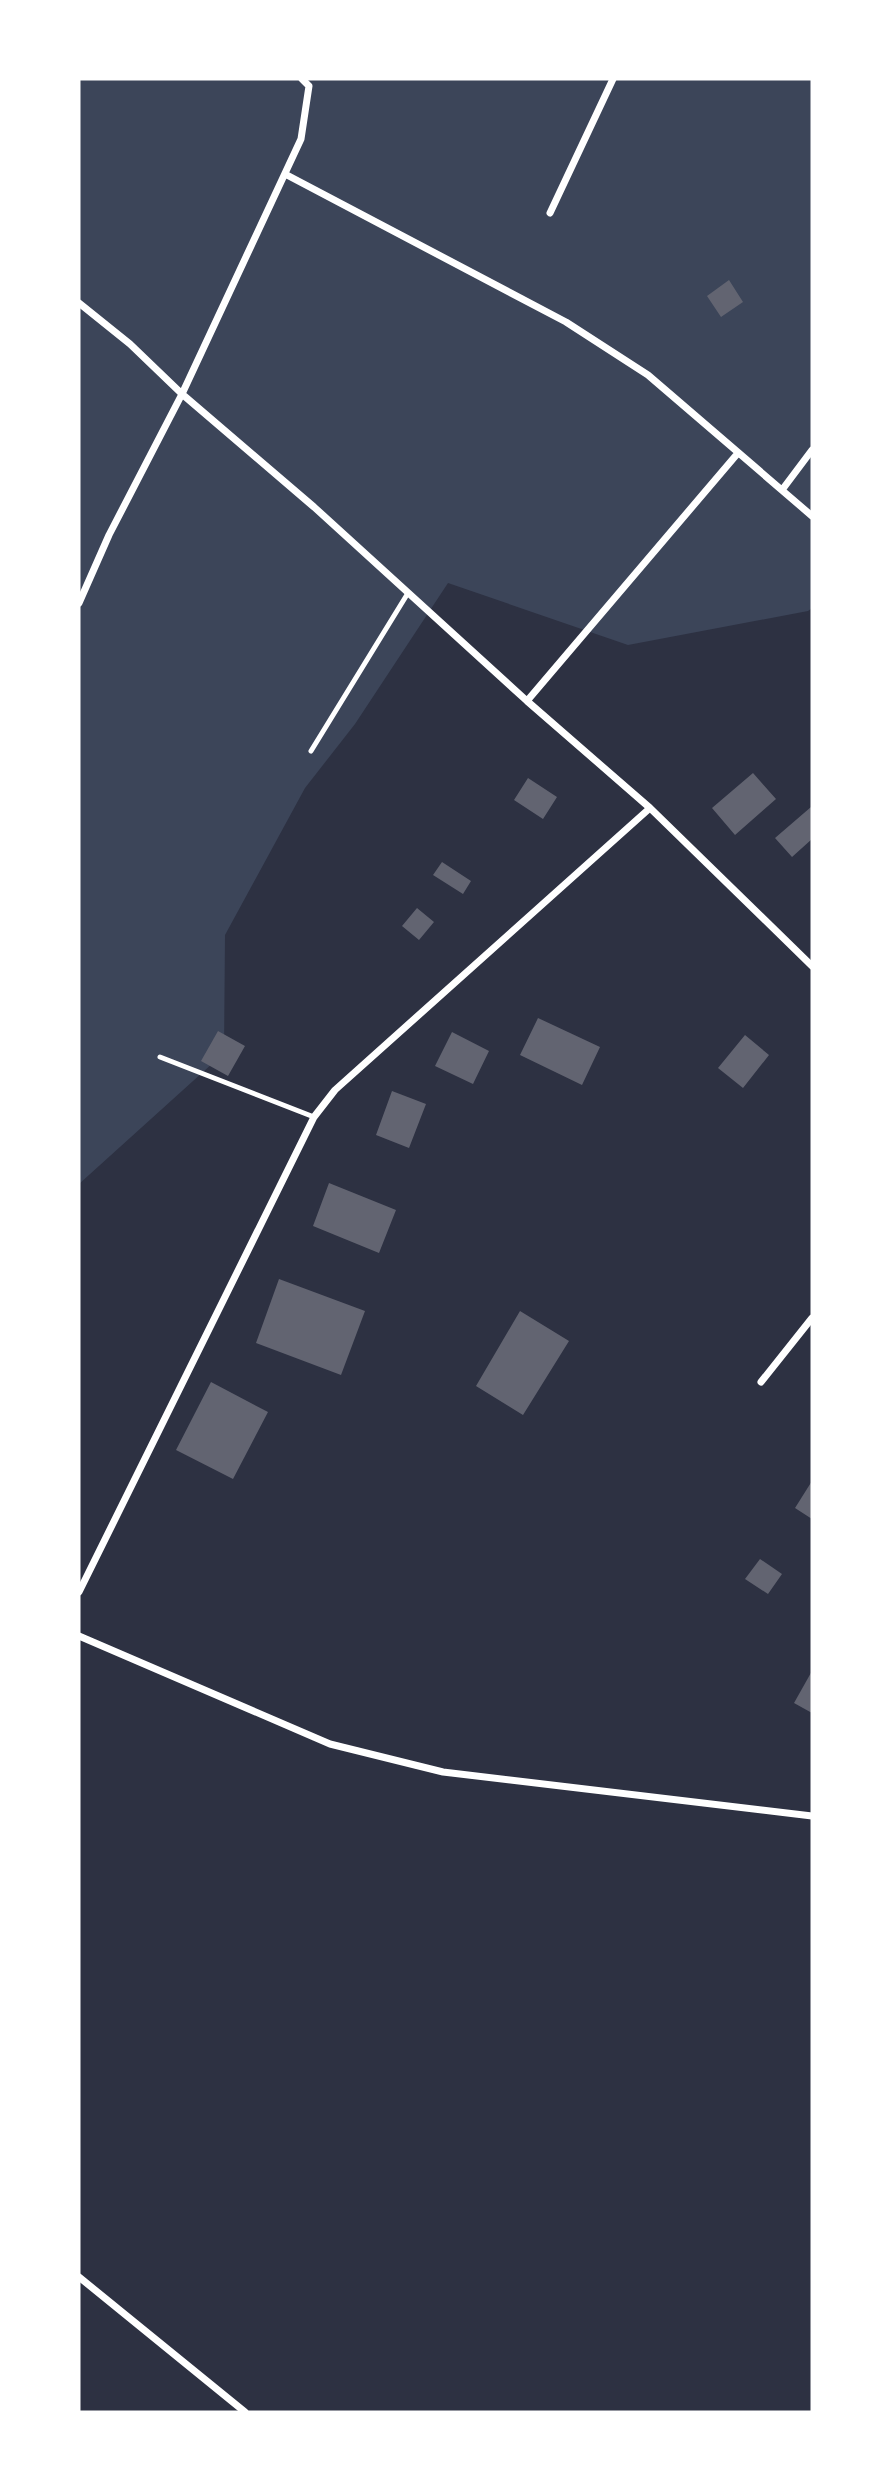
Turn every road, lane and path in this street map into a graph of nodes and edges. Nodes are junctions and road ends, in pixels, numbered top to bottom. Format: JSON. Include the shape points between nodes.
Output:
{"nodes":[{"id":1,"x":302,"y":79,"type":"edge"},
{"id":2,"x":613,"y":79,"type":"edge"},
{"id":3,"x":285,"y":174,"type":"junction"},
{"id":4,"x":550,"y":213,"type":"dead end"},
{"id":5,"x":79,"y":303,"type":"edge"},
{"id":6,"x":182,"y":394,"type":"junction"},
{"id":7,"x":812,"y":450,"type":"edge"},
{"id":8,"x":738,"y":453,"type":"junction"},
{"id":9,"x":782,"y":490,"type":"junction"},
{"id":10,"x":812,"y":516,"type":"edge"},
{"id":11,"x":408,"y":593,"type":"junction"},
{"id":12,"x":79,"y":603,"type":"edge"},
{"id":13,"x":527,"y":701,"type":"junction"},
{"id":14,"x":311,"y":751,"type":"dead end"},
{"id":15,"x":650,"y":808,"type":"junction"},
{"id":16,"x":812,"y":966,"type":"edge"},
{"id":17,"x":160,"y":1057,"type":"dead end"},
{"id":18,"x":314,"y":1117,"type":"junction"},
{"id":19,"x":812,"y":1318,"type":"edge"},
{"id":20,"x":761,"y":1382,"type":"dead end"},
{"id":21,"x":79,"y":1592,"type":"edge"},
{"id":22,"x":79,"y":1636,"type":"edge"},
{"id":23,"x":812,"y":1816,"type":"edge"},
{"id":24,"x":79,"y":2277,"type":"edge"},
{"id":25,"x":245,"y":2412,"type":"edge"}],
"edges":[{"from":1,"to":3,"type":"street","via":[[309,86],[301,139]]},
{"from":2,"to":4,"type":"street"},
{"from":3,"to":6,"type":"street"},
{"from":3,"to":8,"type":"street","via":[[566,322],[648,375]]},
{"from":5,"to":6,"type":"street"},
{"from":6,"to":11,"type":"street"},
{"from":6,"to":12,"type":"street"},
{"from":7,"to":9,"type":"street"},
{"from":8,"to":9,"type":"street"},
{"from":8,"to":13,"type":"street"},
{"from":9,"to":10,"type":"street"},
{"from":11,"to":13,"type":"street"},
{"from":11,"to":14,"type":"lane"},
{"from":13,"to":15,"type":"street"},
{"from":15,"to":16,"type":"street"},
{"from":15,"to":18,"type":"street","via":[[335,1090]]},
{"from":17,"to":18,"type":"lane"},
{"from":18,"to":21,"type":"street"},
{"from":19,"to":20,"type":"street"},
{"from":22,"to":23,"type":"street","via":[[330,1744],[443,1772]]},
{"from":24,"to":25,"type":"street"}]}
